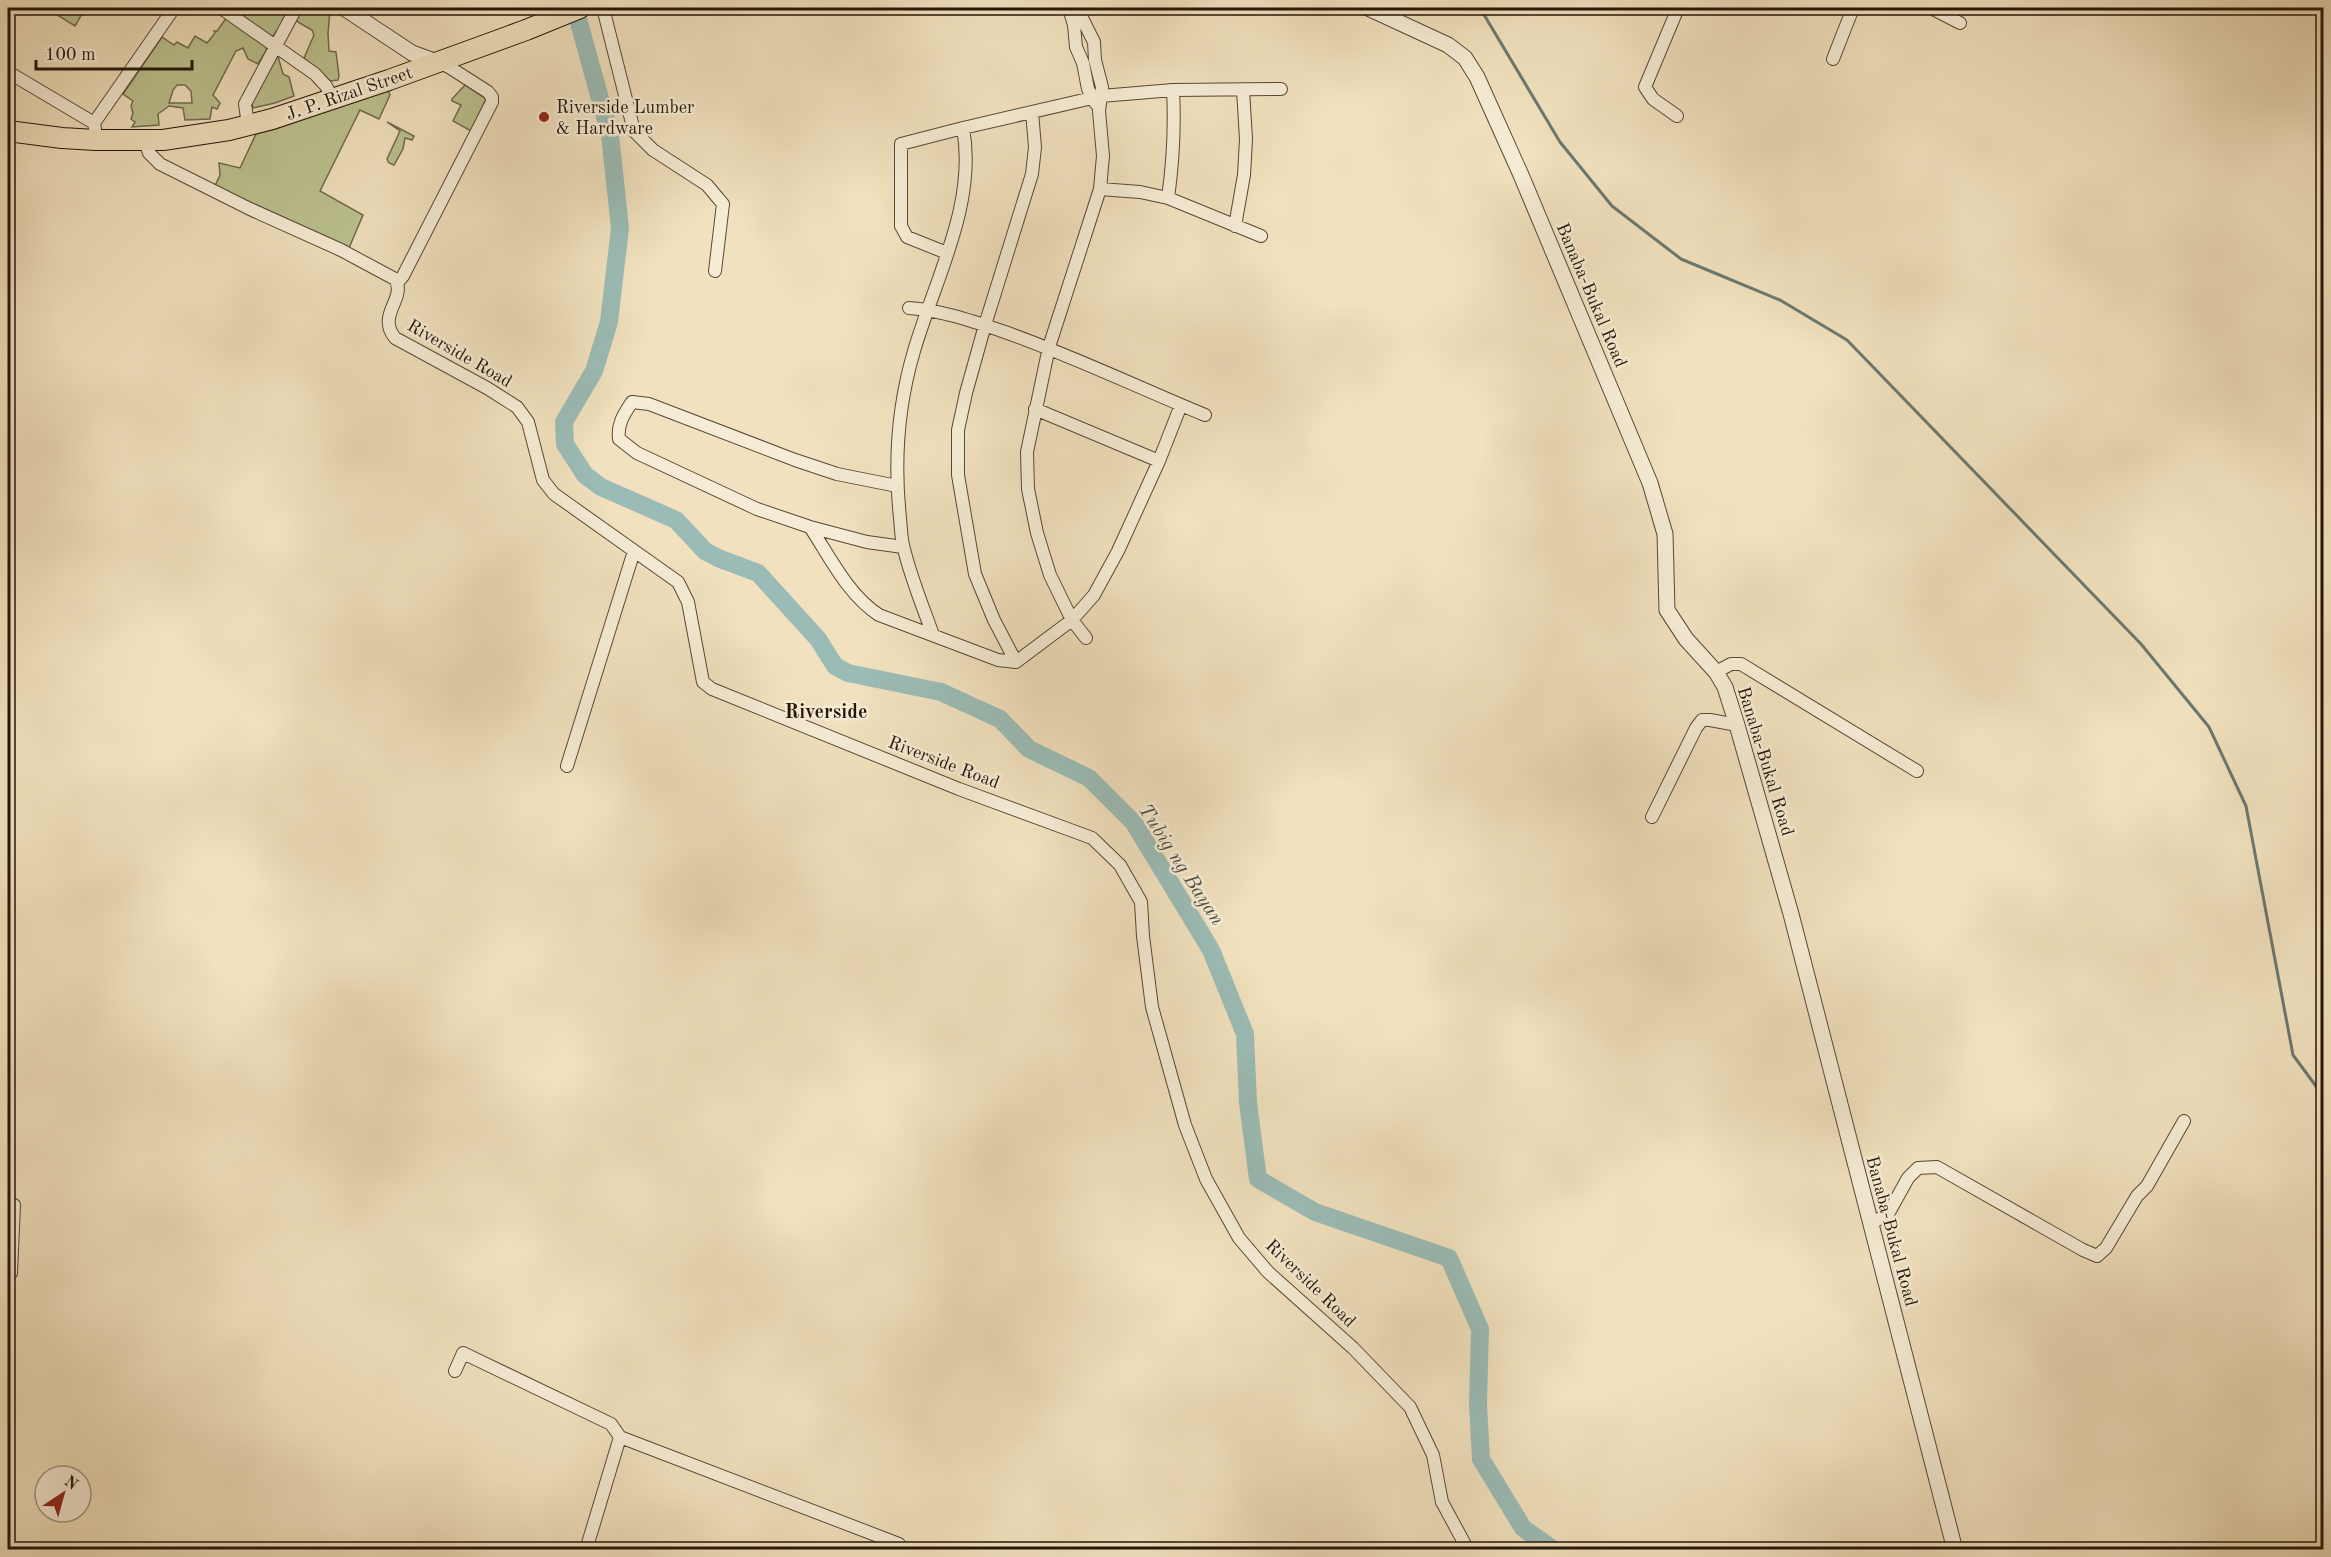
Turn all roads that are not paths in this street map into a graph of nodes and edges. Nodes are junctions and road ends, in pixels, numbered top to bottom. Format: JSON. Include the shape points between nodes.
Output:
{"nodes":[{"id":1,"x":174,"y":8,"type":"edge"},
{"id":2,"x":221,"y":8,"type":"edge"},
{"id":3,"x":296,"y":8,"type":"edge"},
{"id":4,"x":344,"y":8,"type":"edge"},
{"id":5,"x":580,"y":8,"type":"edge"},
{"id":6,"x":603,"y":8,"type":"edge"},
{"id":7,"x":1069,"y":8,"type":"edge"},
{"id":8,"x":1077,"y":8,"type":"edge"},
{"id":9,"x":1368,"y":8,"type":"edge"},
{"id":10,"x":1678,"y":8,"type":"edge"},
{"id":11,"x":1853,"y":8,"type":"edge"},
{"id":12,"x":1931,"y":8,"type":"edge"},
{"id":13,"x":1960,"y":22,"type":"dead end"},
{"id":14,"x":276,"y":45,"type":"junction"},
{"id":15,"x":1833,"y":59,"type":"dead end"},
{"id":16,"x":433,"y":61,"type":"junction"},
{"id":17,"x":1089,"y":61,"type":"junction"},
{"id":18,"x":8,"y":72,"type":"edge"},
{"id":19,"x":1281,"y":89,"type":"dead end"},
{"id":20,"x":1173,"y":90,"type":"junction"},
{"id":21,"x":1243,"y":90,"type":"junction"},
{"id":22,"x":332,"y":96,"type":"junction"},
{"id":23,"x":1097,"y":97,"type":"junction"},
{"id":24,"x":1032,"y":112,"type":"junction"},
{"id":25,"x":1677,"y":116,"type":"dead end"},
{"id":26,"x":247,"y":122,"type":"junction"},
{"id":27,"x":963,"y":128,"type":"junction"},
{"id":28,"x":8,"y":130,"type":"edge"},
{"id":29,"x":95,"y":132,"type":"junction"},
{"id":30,"x":144,"y":139,"type":"junction"},
{"id":31,"x":1100,"y":189,"type":"junction"},
{"id":32,"x":1168,"y":198,"type":"junction"},
{"id":33,"x":1235,"y":226,"type":"junction"},
{"id":34,"x":1260,"y":236,"type":"dead end"},
{"id":35,"x":947,"y":253,"type":"junction"},
{"id":36,"x":714,"y":271,"type":"dead end"},
{"id":37,"x":398,"y":282,"type":"junction"},
{"id":38,"x":909,"y":308,"type":"dead end"},
{"id":39,"x":929,"y":309,"type":"junction"},
{"id":40,"x":985,"y":325,"type":"junction"},
{"id":41,"x":1049,"y":347,"type":"junction"},
{"id":42,"x":1181,"y":405,"type":"junction"},
{"id":43,"x":1035,"y":409,"type":"junction"},
{"id":44,"x":1204,"y":415,"type":"dead end"},
{"id":45,"x":1159,"y":461,"type":"junction"},
{"id":46,"x":897,"y":486,"type":"junction"},
{"id":47,"x":810,"y":527,"type":"junction"},
{"id":48,"x":903,"y":547,"type":"junction"},
{"id":49,"x":634,"y":551,"type":"junction"},
{"id":50,"x":1072,"y":620,"type":"junction"},
{"id":51,"x":933,"y":635,"type":"junction"},
{"id":52,"x":1086,"y":638,"type":"dead end"},
{"id":53,"x":1016,"y":662,"type":"junction"},
{"id":54,"x":1716,"y":672,"type":"junction"},
{"id":55,"x":1737,"y":725,"type":"junction"},
{"id":56,"x":567,"y":766,"type":"dead end"},
{"id":57,"x":1917,"y":771,"type":"dead end"},
{"id":58,"x":1652,"y":817,"type":"dead end"},
{"id":59,"x":2184,"y":1121,"type":"dead end"},
{"id":60,"x":8,"y":1202,"type":"edge"},
{"id":61,"x":1870,"y":1224,"type":"junction"},
{"id":62,"x":8,"y":1276,"type":"edge"},
{"id":63,"x":455,"y":1371,"type":"dead end"},
{"id":64,"x":620,"y":1437,"type":"junction"},
{"id":65,"x":899,"y":1544,"type":"dead end"},
{"id":66,"x":586,"y":1550,"type":"edge"},
{"id":67,"x":1468,"y":1550,"type":"edge"},
{"id":68,"x":1955,"y":1550,"type":"edge"}],
"edges":[{"from":1,"to":29,"type":"street"},
{"from":2,"to":14,"type":"street"},
{"from":3,"to":14,"type":"street"},
{"from":4,"to":16,"type":"street","via":[[409,51]]},
{"from":5,"to":16,"type":"main road","name":"J. P. Rizal Street"},
{"from":6,"to":36,"type":"street","via":[[634,131],[653,150],[707,185],[723,204]]},
{"from":7,"to":17,"type":"street","via":[[1074,41]]},
{"from":8,"to":17,"type":"street","via":[[1094,42]]},
{"from":9,"to":54,"type":"street","name":"Banaba-Bukal Road","via":[[1448,45],[1465,58],[1478,77],[1650,483],[1665,534],[1667,610],[1686,639]]},
{"from":10,"to":25,"type":"street","via":[[1645,87],[1653,99]]},
{"from":11,"to":15,"type":"street"},
{"from":12,"to":13,"type":"street"},
{"from":14,"to":22,"type":"street","via":[[315,74]]},
{"from":14,"to":26,"type":"street","via":[[246,104]]},
{"from":16,"to":22,"type":"main road","name":"J. P. Rizal Street"},
{"from":16,"to":37,"type":"street","name":"Riverside Road","via":[[449,67],[493,99]]},
{"from":17,"to":23,"type":"street","via":[[1088,89]]},
{"from":18,"to":29,"type":"street"},
{"from":19,"to":21,"type":"street"},
{"from":20,"to":21,"type":"street"},
{"from":20,"to":23,"type":"street"},
{"from":20,"to":32,"type":"street","via":[[1175,129]]},
{"from":21,"to":33,"type":"street","via":[[1244,175]]},
{"from":22,"to":26,"type":"main road","name":"J. P. Rizal Street"},
{"from":23,"to":24,"type":"street"},
{"from":23,"to":31,"type":"street","via":[[1103,156]]},
{"from":24,"to":27,"type":"street"},
{"from":24,"to":40,"type":"street","via":[[1032,174]]},
{"from":26,"to":30,"type":"main road","name":"J. P. Rizal Street","via":[[207,134]]},
{"from":27,"to":35,"type":"street","via":[[966,179]]},
{"from":27,"to":35,"type":"street","via":[[901,144],[901,226],[907,237]]},
{"from":28,"to":29,"type":"main road","name":"J. P. Rizal Street","via":[[62,138]]},
{"from":29,"to":30,"type":"main road","name":"J. P. Rizal Street"},
{"from":30,"to":37,"type":"street","via":[[148,153],[160,164]]},
{"from":31,"to":32,"type":"street"},
{"from":31,"to":41,"type":"street"},
{"from":32,"to":33,"type":"street"},
{"from":33,"to":34,"type":"street"},
{"from":35,"to":39,"type":"street"},
{"from":37,"to":49,"type":"street","name":"Riverside Road","via":[[388,322],[395,338],[517,407],[530,426],[543,480],[554,494]]},
{"from":38,"to":39,"type":"street"},
{"from":39,"to":40,"type":"street"},
{"from":39,"to":46,"type":"street","via":[[914,351],[900,415]]},
{"from":40,"to":41,"type":"street"},
{"from":40,"to":53,"type":"street","via":[[958,430],[958,475],[975,574]]},
{"from":41,"to":42,"type":"street"},
{"from":41,"to":43,"type":"street"},
{"from":42,"to":44,"type":"street"},
{"from":42,"to":45,"type":"street"},
{"from":43,"to":45,"type":"street"},
{"from":43,"to":50,"type":"street","via":[[1027,452],[1028,489],[1050,575]]},
{"from":45,"to":50,"type":"street","via":[[1094,595]]},
{"from":46,"to":47,"type":"street","via":[[837,474],[649,404],[632,402],[624,413],[617,429],[619,439],[637,453],[757,509]]},
{"from":46,"to":48,"type":"street"},
{"from":47,"to":48,"type":"street"},
{"from":47,"to":51,"type":"street","via":[[867,607]]},
{"from":48,"to":51,"type":"street"},
{"from":49,"to":56,"type":"street"},
{"from":49,"to":67,"type":"street","name":"Riverside Road","via":[[678,582],[688,602],[703,682],[712,689],[1092,838],[1120,865],[1142,902],[1152,1007],[1185,1125],[1206,1179],[1239,1238],[1268,1272],[1353,1348],[1410,1407],[1433,1455],[1442,1502]]},
{"from":50,"to":52,"type":"street"},
{"from":50,"to":53,"type":"street"},
{"from":51,"to":53,"type":"street","via":[[998,660]]},
{"from":54,"to":55,"type":"street","name":"Banaba-Bukal Road"},
{"from":54,"to":57,"type":"street","via":[[1731,664],[1741,664]]},
{"from":55,"to":58,"type":"street","via":[[1702,720]]},
{"from":55,"to":61,"type":"street","name":"Banaba-Bukal Road","via":[[1791,914]]},
{"from":59,"to":61,"type":"street","via":[[2147,1186],[2097,1256],[1937,1167],[1918,1168],[1888,1214]]},
{"from":60,"to":62,"type":"street","via":[[14,1205]]},
{"from":61,"to":68,"type":"street","name":"Banaba-Bukal Road"},
{"from":63,"to":64,"type":"street","via":[[463,1353],[611,1424]]},
{"from":64,"to":65,"type":"street"},
{"from":64,"to":66,"type":"street"}]}
